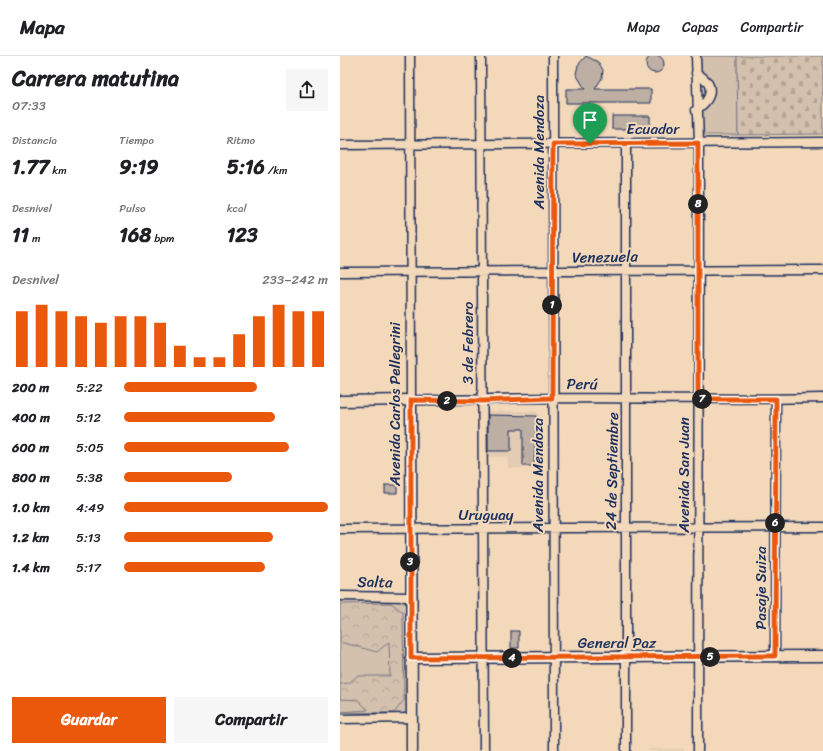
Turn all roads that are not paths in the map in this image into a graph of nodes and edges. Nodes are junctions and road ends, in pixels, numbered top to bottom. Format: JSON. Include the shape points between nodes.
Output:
{"nodes":[{"id":1,"x":410,"y":56,"type":"edge"},
{"id":2,"x":481,"y":56,"type":"edge"},
{"id":3,"x":552,"y":56,"type":"edge"},
{"id":4,"x":696,"y":56,"type":"edge"},
{"id":5,"x":696,"y":73,"type":"junction"},
{"id":6,"x":696,"y":110,"type":"junction"},
{"id":7,"x":823,"y":142,"type":"edge"},
{"id":8,"x":626,"y":143,"type":"junction"},
{"id":9,"x":698,"y":143,"type":"junction"},
{"id":10,"x":411,"y":144,"type":"junction"},
{"id":11,"x":553,"y":144,"type":"junction"},
{"id":12,"x":340,"y":145,"type":"edge"},
{"id":13,"x":482,"y":145,"type":"junction"},
{"id":14,"x":698,"y":270,"type":"junction"},
{"id":15,"x":823,"y":270,"type":"edge"},
{"id":16,"x":625,"y":271,"type":"junction"},
{"id":17,"x":340,"y":272,"type":"edge"},
{"id":18,"x":409,"y":272,"type":"junction"},
{"id":19,"x":482,"y":272,"type":"junction"},
{"id":20,"x":552,"y":272,"type":"junction"},
{"id":21,"x":552,"y":398,"type":"junction"},
{"id":22,"x":823,"y":398,"type":"edge"},
{"id":23,"x":698,"y":399,"type":"junction"},
{"id":24,"x":776,"y":399,"type":"junction"},
{"id":25,"x":411,"y":400,"type":"junction"},
{"id":26,"x":626,"y":400,"type":"junction"},
{"id":27,"x":340,"y":401,"type":"edge"},
{"id":28,"x":482,"y":401,"type":"junction"},
{"id":29,"x":775,"y":527,"type":"junction"},
{"id":30,"x":823,"y":527,"type":"edge"},
{"id":31,"x":410,"y":528,"type":"junction"},
{"id":32,"x":625,"y":528,"type":"junction"},
{"id":33,"x":698,"y":528,"type":"junction"},
{"id":34,"x":340,"y":529,"type":"edge"},
{"id":35,"x":483,"y":529,"type":"junction"},
{"id":36,"x":552,"y":529,"type":"junction"},
{"id":37,"x":340,"y":596,"type":"edge"},
{"id":38,"x":410,"y":597,"type":"junction"},
{"id":39,"x":775,"y":656,"type":"junction"},
{"id":40,"x":823,"y":656,"type":"edge"},
{"id":41,"x":698,"y":657,"type":"junction"},
{"id":42,"x":411,"y":658,"type":"junction"},
{"id":43,"x":483,"y":658,"type":"junction"},
{"id":44,"x":553,"y":658,"type":"junction"},
{"id":45,"x":625,"y":658,"type":"junction"},
{"id":46,"x":340,"y":718,"type":"edge"},
{"id":47,"x":412,"y":718,"type":"junction"},
{"id":48,"x":412,"y":751,"type":"edge"},
{"id":49,"x":484,"y":751,"type":"edge"},
{"id":50,"x":554,"y":751,"type":"edge"},
{"id":51,"x":626,"y":751,"type":"edge"},
{"id":52,"x":698,"y":751,"type":"edge"}],
"edges":[{"from":1,"to":10,"type":"street","name":"Avenida Carlos Pellegrini"},
{"from":2,"to":13,"type":"street","name":"3 de Febrero"},
{"from":3,"to":11,"type":"street","name":"Avenida Mendoza"},
{"from":4,"to":5,"type":"street","name":"Avenida San Juan"},
{"from":5,"to":6,"type":"street","name":"Avenida San Juan"},
{"from":5,"to":6,"type":"street","via":[[708,82],[710,92],[708,101]]},
{"from":6,"to":9,"type":"street","name":"Avenida San Juan"},
{"from":7,"to":9,"type":"street","name":"Ecuador"},
{"from":8,"to":9,"type":"street","name":"Ecuador"},
{"from":8,"to":11,"type":"street","name":"Ecuador"},
{"from":8,"to":16,"type":"street","name":"24 de Septiembre"},
{"from":9,"to":14,"type":"street","name":"Avenida San Juan"},
{"from":10,"to":12,"type":"street","name":"Ecuador"},
{"from":10,"to":13,"type":"street","name":"Ecuador"},
{"from":10,"to":18,"type":"street","name":"Avenida Carlos Pellegrini"},
{"from":11,"to":13,"type":"street","name":"Ecuador"},
{"from":11,"to":20,"type":"street","name":"Avenida Mendoza"},
{"from":13,"to":19,"type":"street","name":"3 de Febrero"},
{"from":14,"to":15,"type":"street","name":"Venezuela"},
{"from":14,"to":16,"type":"street","name":"Venezuela"},
{"from":14,"to":23,"type":"street","name":"Avenida San Juan"},
{"from":16,"to":20,"type":"street","name":"Venezuela"},
{"from":16,"to":26,"type":"street","name":"24 de Septiembre"},
{"from":17,"to":18,"type":"street","name":"Venezuela"},
{"from":18,"to":19,"type":"street","name":"Venezuela"},
{"from":18,"to":25,"type":"street","name":"Avenida Carlos Pellegrini"},
{"from":19,"to":20,"type":"street","name":"Venezuela"},
{"from":19,"to":28,"type":"street","name":"3 de Febrero"},
{"from":20,"to":21,"type":"street","name":"Avenida Mendoza"},
{"from":21,"to":26,"type":"street","name":"Perú"},
{"from":21,"to":28,"type":"street","name":"Perú"},
{"from":21,"to":36,"type":"street","name":"Avenida Mendoza"},
{"from":22,"to":24,"type":"street","name":"Perú"},
{"from":23,"to":24,"type":"street","name":"Perú"},
{"from":23,"to":26,"type":"street","name":"Perú"},
{"from":23,"to":33,"type":"street","name":"Avenida San Juan"},
{"from":24,"to":29,"type":"street","name":"Pasaje Suiza"},
{"from":25,"to":27,"type":"street","name":"Perú"},
{"from":25,"to":28,"type":"street","name":"Perú"},
{"from":25,"to":31,"type":"street","name":"Avenida Carlos Pellegrini"},
{"from":26,"to":32,"type":"street","name":"24 de Septiembre"},
{"from":28,"to":35,"type":"street","name":"3 de Febrero"},
{"from":29,"to":30,"type":"street","name":"Uruguay"},
{"from":29,"to":33,"type":"street","name":"Uruguay"},
{"from":29,"to":39,"type":"street","name":"Pasaje Suiza"},
{"from":31,"to":34,"type":"street","name":"Uruguay"},
{"from":31,"to":35,"type":"street","name":"Uruguay"},
{"from":31,"to":38,"type":"street","name":"Avenida Carlos Pellegrini"},
{"from":32,"to":33,"type":"street","name":"Uruguay"},
{"from":32,"to":36,"type":"street","name":"Uruguay"},
{"from":32,"to":45,"type":"street","name":"24 de Septiembre"},
{"from":33,"to":41,"type":"street","name":"Avenida San Juan"},
{"from":35,"to":36,"type":"street","name":"Uruguay"},
{"from":35,"to":43,"type":"street","name":"3 de Febrero"},
{"from":36,"to":44,"type":"street","name":"Avenida Mendoza"},
{"from":37,"to":38,"type":"street","name":"Salta"},
{"from":38,"to":42,"type":"street","name":"Avenida Carlos Pellegrini"},
{"from":39,"to":40,"type":"street","name":"General Paz"},
{"from":39,"to":41,"type":"street","name":"General Paz"},
{"from":41,"to":45,"type":"street","name":"General Paz"},
{"from":41,"to":52,"type":"street","name":"Avenida San Juan"},
{"from":42,"to":43,"type":"street","name":"General Paz"},
{"from":42,"to":47,"type":"street","name":"Avenida Carlos Pellegrini"},
{"from":43,"to":44,"type":"street","name":"General Paz"},
{"from":43,"to":49,"type":"street","name":"3 de Febrero"},
{"from":44,"to":45,"type":"street","name":"General Paz"},
{"from":44,"to":50,"type":"street","name":"Avenida Mendoza"},
{"from":45,"to":51,"type":"street","name":"24 de Septiembre"},
{"from":46,"to":47,"type":"street"},
{"from":47,"to":48,"type":"street","name":"Avenida Carlos Pellegrini"}]}
